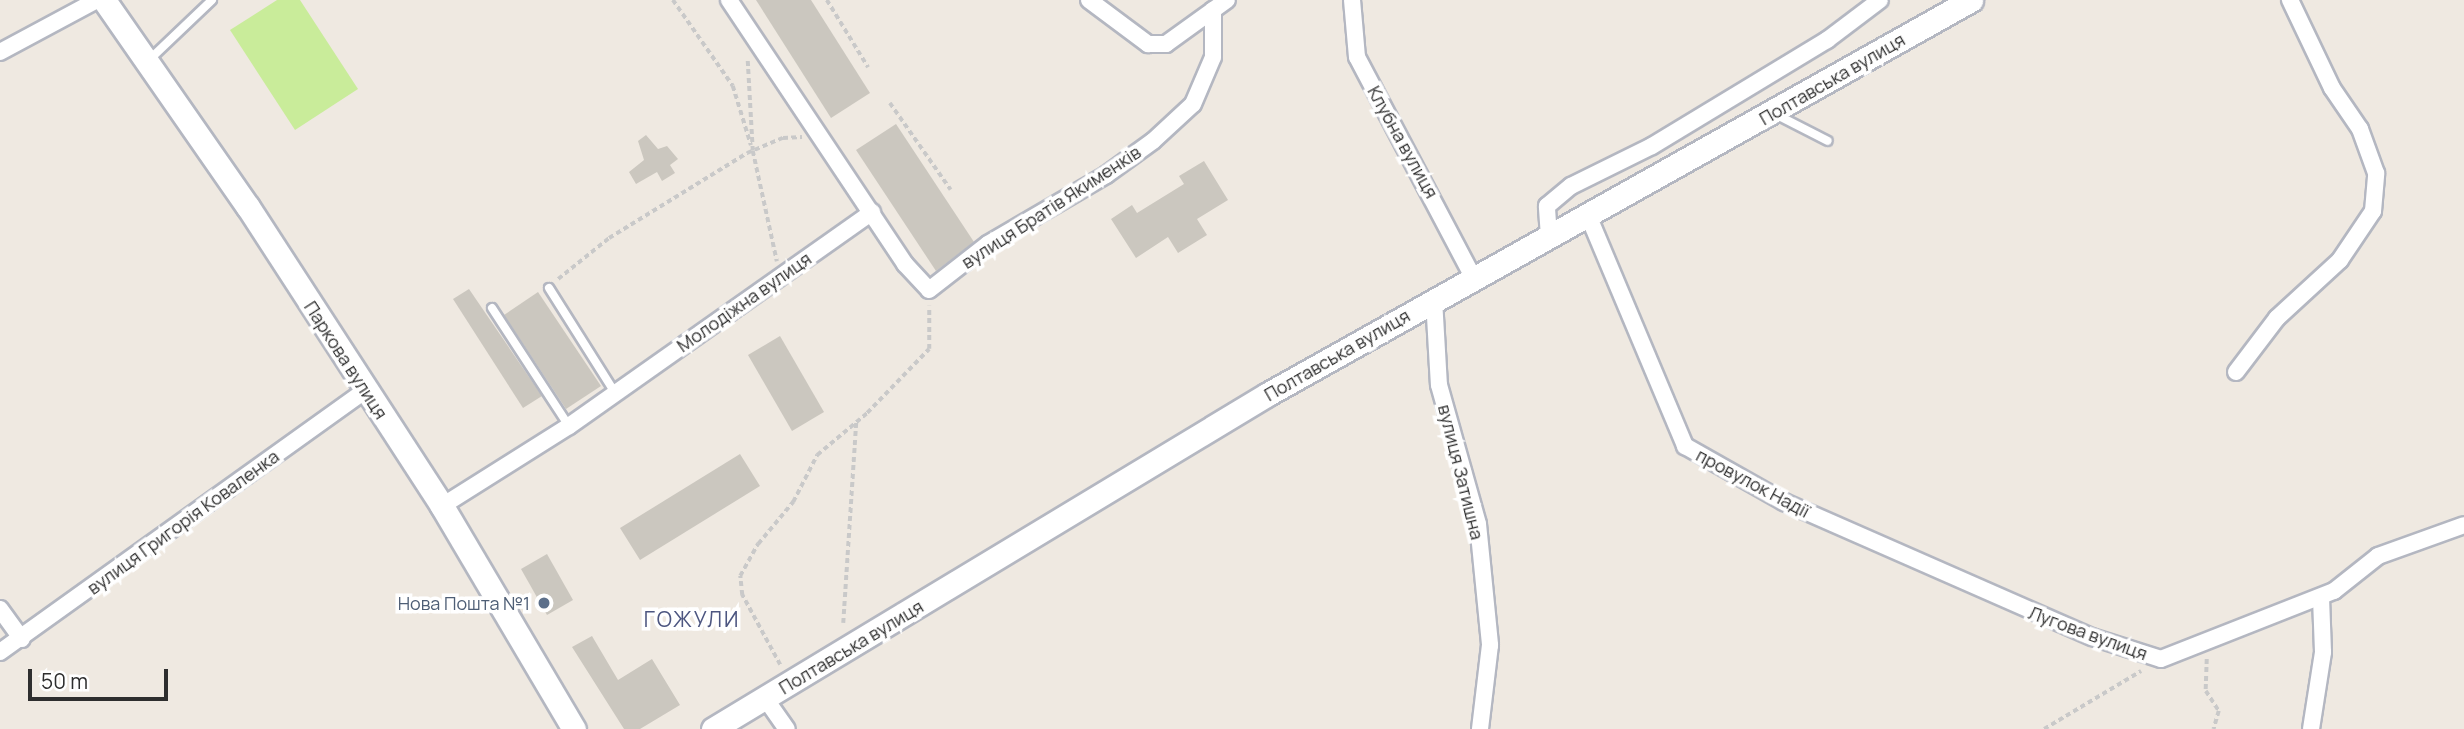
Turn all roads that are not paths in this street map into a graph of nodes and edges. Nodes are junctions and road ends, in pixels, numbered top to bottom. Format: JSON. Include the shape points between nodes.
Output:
{"nodes":[{"id":1,"x":97,"y":0,"type":"edge"},
{"id":2,"x":104,"y":0,"type":"edge"},
{"id":3,"x":212,"y":0,"type":"edge"},
{"id":4,"x":729,"y":0,"type":"edge"},
{"id":5,"x":1089,"y":0,"type":"edge"},
{"id":6,"x":1227,"y":0,"type":"edge"},
{"id":7,"x":1352,"y":0,"type":"edge"},
{"id":8,"x":1880,"y":0,"type":"edge"},
{"id":9,"x":1971,"y":0,"type":"edge"},
{"id":10,"x":2290,"y":0,"type":"edge"},
{"id":11,"x":1213,"y":10,"type":"junction"},
{"id":12,"x":0,"y":52,"type":"edge"},
{"id":13,"x":149,"y":60,"type":"junction"},
{"id":14,"x":1772,"y":113,"type":"junction"},
{"id":15,"x":1828,"y":141,"type":"dead end"},
{"id":16,"x":872,"y":212,"type":"junction"},
{"id":17,"x":1588,"y":215,"type":"junction"},
{"id":18,"x":1549,"y":236,"type":"junction"},
{"id":19,"x":1474,"y":279,"type":"junction"},
{"id":20,"x":550,"y":288,"type":"road end"},
{"id":21,"x":1434,"y":299,"type":"junction"},
{"id":22,"x":492,"y":308,"type":"dead end"},
{"id":23,"x":2236,"y":372,"type":"dead end"},
{"id":24,"x":366,"y":390,"type":"junction"},
{"id":25,"x":615,"y":393,"type":"junction"},
{"id":26,"x":569,"y":426,"type":"junction"},
{"id":27,"x":442,"y":506,"type":"junction"},
{"id":28,"x":2464,"y":525,"type":"edge"},
{"id":29,"x":1972,"y":588,"type":"joint"},
{"id":30,"x":2321,"y":597,"type":"junction"},
{"id":31,"x":0,"y":609,"type":"edge"},
{"id":32,"x":22,"y":639,"type":"junction"},
{"id":33,"x":0,"y":652,"type":"edge"},
{"id":34,"x":765,"y":698,"type":"junction"},
{"id":35,"x":574,"y":729,"type":"edge"},
{"id":36,"x":713,"y":729,"type":"edge"},
{"id":37,"x":787,"y":729,"type":"edge"},
{"id":38,"x":1480,"y":729,"type":"edge"},
{"id":39,"x":2311,"y":729,"type":"edge"}],
"edges":[{"from":1,"to":12,"type":"street"},
{"from":2,"to":13,"type":"street","name":"Паркова вулиця"},
{"from":3,"to":13,"type":"lane"},
{"from":4,"to":16,"type":"street"},
{"from":5,"to":11,"type":"street","via":[[1148,44],[1166,44]]},
{"from":6,"to":11,"type":"street"},
{"from":7,"to":19,"type":"street","name":"Клубна вулиця","via":[[1357,57]]},
{"from":8,"to":18,"type":"street","via":[[1827,40],[1652,146],[1571,186],[1547,206]]},
{"from":9,"to":14,"type":"street","name":"Полтавська вулиця"},
{"from":10,"to":23,"type":"street","via":[[2332,88],[2360,129],[2376,173],[2373,211],[2340,260],[2277,318]]},
{"from":11,"to":16,"type":"street","name":"вулиця Братів Якименків","via":[[1213,57],[1193,104],[1106,175],[988,244],[929,290],[920,284]]},
{"from":13,"to":24,"type":"street","name":"Паркова вулиця"},
{"from":14,"to":15,"type":"lane"},
{"from":14,"to":17,"type":"street","name":"Полтавська вулиця"},
{"from":16,"to":25,"type":"street","name":"Молодіжна вулиця"},
{"from":17,"to":18,"type":"street","name":"Полтавська вулиця"},
{"from":17,"to":29,"type":"street","name":"провулок Надії","via":[[1685,446],[1784,502]]},
{"from":18,"to":19,"type":"street","name":"Полтавська вулиця"},
{"from":19,"to":21,"type":"street","name":"Полтавська вулиця"},
{"from":20,"to":25,"type":"lane"},
{"from":21,"to":34,"type":"street","name":"Полтавська вулиця"},
{"from":21,"to":38,"type":"street","name":"вулиця Затишна","via":[[1439,385],[1478,524],[1490,645]]},
{"from":22,"to":26,"type":"lane"},
{"from":24,"to":27,"type":"street","name":"Паркова вулиця"},
{"from":24,"to":32,"type":"street","name":"вулиця Григорія Коваленка"},
{"from":25,"to":26,"type":"street","name":"Молодіжна вулиця"},
{"from":26,"to":27,"type":"street","name":"Молодіжна вулиця"},
{"from":27,"to":35,"type":"street","name":"Паркова вулиця"},
{"from":28,"to":30,"type":"street","name":"Лугова вулиця","via":[[2378,556]]},
{"from":29,"to":30,"type":"street","name":"Лугова вулиця","via":[[2092,638],[2161,659]]},
{"from":30,"to":39,"type":"street","via":[[2323,652]]},
{"from":31,"to":32,"type":"street"},
{"from":32,"to":33,"type":"street","name":"вулиця Григорія Коваленка"},
{"from":34,"to":36,"type":"street","name":"Полтавська вулиця"},
{"from":34,"to":37,"type":"street"}]}
